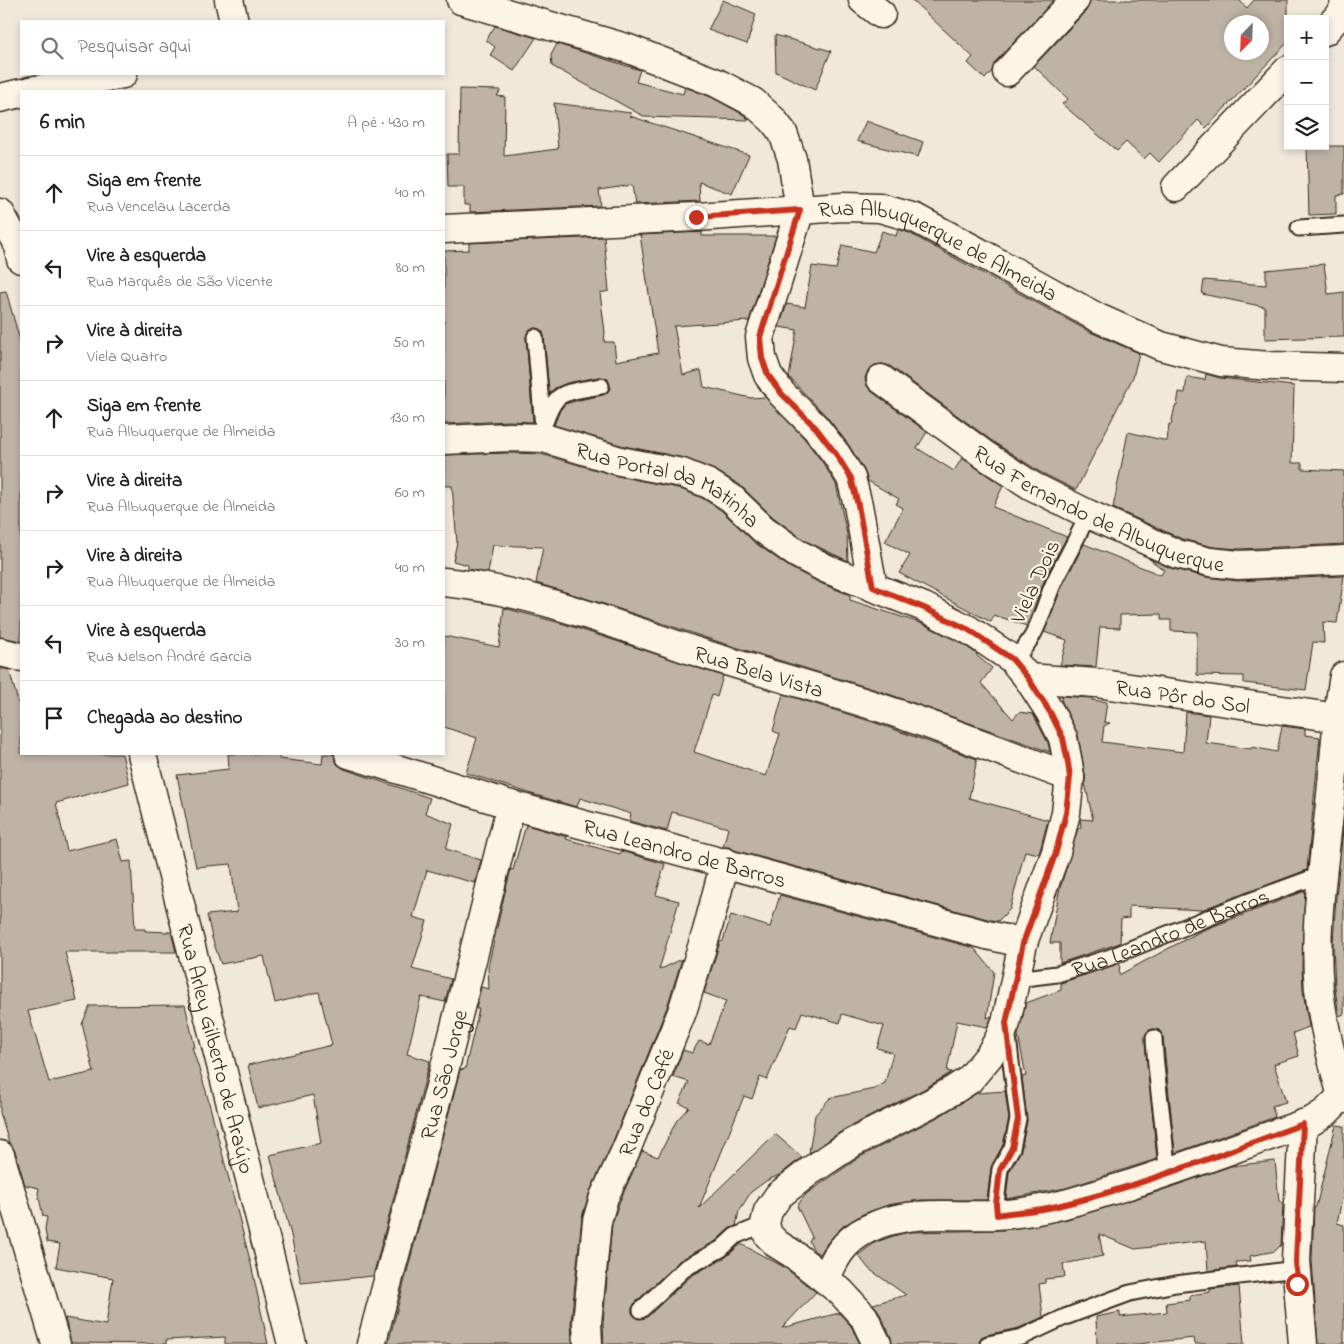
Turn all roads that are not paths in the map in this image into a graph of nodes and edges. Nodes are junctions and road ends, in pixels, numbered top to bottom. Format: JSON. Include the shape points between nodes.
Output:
{"nodes":[{"id":1,"x":230,"y":0,"type":"edge"},
{"id":2,"x":461,"y":0,"type":"edge"},
{"id":3,"x":1075,"y":0,"type":"edge"},
{"id":4,"x":1344,"y":6,"type":"edge"},
{"id":5,"x":234,"y":20,"type":"edge"},
{"id":6,"x":1329,"y":27,"type":"edge"},
{"id":7,"x":1007,"y":72,"type":"dead end"},
{"id":8,"x":1284,"y":74,"type":"edge"},
{"id":9,"x":118,"y":75,"type":"edge"},
{"id":10,"x":35,"y":90,"type":"edge"},
{"id":11,"x":20,"y":93,"type":"edge"},
{"id":12,"x":0,"y":98,"type":"edge"},
{"id":13,"x":1176,"y":186,"type":"dead end"},
{"id":14,"x":800,"y":210,"type":"junction"},
{"id":15,"x":0,"y":213,"type":"edge"},
{"id":16,"x":1344,"y":225,"type":"edge"},
{"id":17,"x":1299,"y":228,"type":"dead end"},
{"id":18,"x":445,"y":229,"type":"edge"},
{"id":19,"x":20,"y":250,"type":"edge"},
{"id":20,"x":534,"y":338,"type":"dead end"},
{"id":21,"x":1344,"y":368,"type":"edge"},
{"id":22,"x":881,"y":379,"type":"dead end"},
{"id":23,"x":600,"y":386,"type":"dead end"},
{"id":24,"x":543,"y":433,"type":"junction"},
{"id":25,"x":445,"y":440,"type":"edge"},
{"id":26,"x":1088,"y":514,"type":"junction"},
{"id":27,"x":1344,"y":560,"type":"edge"},
{"id":28,"x":445,"y":582,"type":"edge"},
{"id":29,"x":873,"y":587,"type":"junction"},
{"id":30,"x":0,"y":652,"type":"edge"},
{"id":31,"x":20,"y":657,"type":"edge"},
{"id":32,"x":1020,"y":668,"type":"junction"},
{"id":33,"x":1344,"y":676,"type":"edge"},
{"id":34,"x":1338,"y":718,"type":"junction"},
{"id":35,"x":142,"y":755,"type":"edge"},
{"id":36,"x":353,"y":755,"type":"edge"},
{"id":37,"x":1070,"y":777,"type":"junction"},
{"id":38,"x":511,"y":805,"type":"junction"},
{"id":39,"x":725,"y":862,"type":"junction"},
{"id":40,"x":1330,"y":869,"type":"edge"},
{"id":41,"x":1023,"y":943,"type":"junction"},
{"id":42,"x":1016,"y":979,"type":"junction"},
{"id":43,"x":1006,"y":1023,"type":"junction"},
{"id":44,"x":1154,"y":1038,"type":"dead end"},
{"id":45,"x":1342,"y":1094,"type":"edge"},
{"id":46,"x":1303,"y":1124,"type":"junction"},
{"id":47,"x":0,"y":1155,"type":"edge"},
{"id":48,"x":1168,"y":1172,"type":"junction"},
{"id":49,"x":997,"y":1215,"type":"junction"},
{"id":50,"x":765,"y":1224,"type":"junction"},
{"id":51,"x":1296,"y":1269,"type":"junction"},
{"id":52,"x":826,"y":1279,"type":"junction"},
{"id":53,"x":641,"y":1310,"type":"dead end"},
{"id":54,"x":56,"y":1344,"type":"edge"},
{"id":55,"x":292,"y":1344,"type":"edge"},
{"id":56,"x":371,"y":1344,"type":"edge"},
{"id":57,"x":588,"y":1344,"type":"edge"},
{"id":58,"x":877,"y":1344,"type":"edge"},
{"id":59,"x":988,"y":1344,"type":"edge"},
{"id":60,"x":1303,"y":1344,"type":"edge"}],
"edges":[{"from":1,"to":5,"type":"street"},
{"from":2,"to":14,"type":"street","via":[[629,49],[718,83],[753,102],[783,133],[792,159]]},
{"from":3,"to":7,"type":"street"},
{"from":4,"to":6,"type":"street"},
{"from":8,"to":13,"type":"street"},
{"from":9,"to":10,"type":"street"},
{"from":11,"to":12,"type":"street"},
{"from":14,"to":18,"type":"street"},
{"from":14,"to":21,"type":"street","name":"Rua Albuquerque de Almeida","via":[[880,208],[914,218],[1098,318],[1161,346],[1221,362]]},
{"from":14,"to":29,"type":"street","name":"Rua Albuquerque de Almeida","via":[[760,337],[762,358],[768,375],[782,394],[816,428],[851,478]]},
{"from":15,"to":19,"type":"street"},
{"from":16,"to":17,"type":"lane"},
{"from":20,"to":24,"type":"lane"},
{"from":22,"to":26,"type":"street","name":"Rua Fernando de Albuquerque","via":[[1032,486]]},
{"from":23,"to":24,"type":"lane","via":[[565,394],[554,401]]},
{"from":24,"to":25,"type":"street","name":"Rua Portal da Matinha"},
{"from":24,"to":29,"type":"street","name":"Rua Portal da Matinha","via":[[620,461],[682,473],[709,484],[731,498],[796,553]]},
{"from":26,"to":27,"type":"street","name":"Rua Fernando de Albuquerque","via":[[1177,554],[1210,562],[1239,565]]},
{"from":26,"to":32,"type":"lane","name":"Viela Dois","via":[[1056,578],[1036,630],[1021,653]]},
{"from":28,"to":37,"type":"street","name":"Rua Bela Vista","via":[[482,586],[535,598],[905,716]]},
{"from":29,"to":32,"type":"street","via":[[969,630]]},
{"from":30,"to":31,"type":"street"},
{"from":32,"to":34,"type":"street","name":"Rua Pôr do Sol","via":[[1096,684]]},
{"from":32,"to":37,"type":"street","via":[[1050,712],[1063,738]]},
{"from":33,"to":34,"type":"street"},
{"from":34,"to":40,"type":"street"},
{"from":35,"to":55,"type":"street","name":"Rua Arley Gilberto de Araújo"},
{"from":36,"to":38,"type":"street","name":"Rua Leandro de Barros"},
{"from":37,"to":41,"type":"street","via":[[1066,813],[1056,852]]},
{"from":38,"to":39,"type":"street","name":"Rua Leandro de Barros"},
{"from":38,"to":56,"type":"street","name":"Rua São Jorge"},
{"from":39,"to":41,"type":"street","name":"Rua Leandro de Barros"},
{"from":39,"to":57,"type":"street","name":"Rua do Café","via":[[682,1012],[604,1197],[597,1221]]},
{"from":40,"to":42,"type":"lane","name":"Rua Leandro de Barros","via":[[1108,958],[1057,974]]},
{"from":40,"to":45,"type":"street","via":[[1318,922],[1319,987],[1326,1034]]},
{"from":41,"to":42,"type":"street"},
{"from":42,"to":43,"type":"street"},
{"from":43,"to":49,"type":"lane","via":[[1018,1119],[1012,1148],[1000,1170]]},
{"from":43,"to":50,"type":"street","via":[[989,1056],[969,1080],[932,1103],[852,1143],[810,1171],[779,1195],[768,1211]]},
{"from":44,"to":48,"type":"lane"},
{"from":45,"to":46,"type":"street","via":[[1326,1112]]},
{"from":46,"to":48,"type":"street"},
{"from":46,"to":51,"type":"street"},
{"from":47,"to":54,"type":"street"},
{"from":48,"to":49,"type":"street","via":[[1052,1207]]},
{"from":49,"to":52,"type":"street","via":[[930,1215],[880,1223],[848,1241]]},
{"from":50,"to":52,"type":"street","via":[[768,1235],[777,1244]]},
{"from":50,"to":53,"type":"lane","via":[[735,1236],[721,1248],[684,1268]]},
{"from":51,"to":59,"type":"lane","via":[[1130,1293],[1022,1337]]},
{"from":51,"to":60,"type":"street"},
{"from":52,"to":58,"type":"street","via":[[864,1317]]}]}
